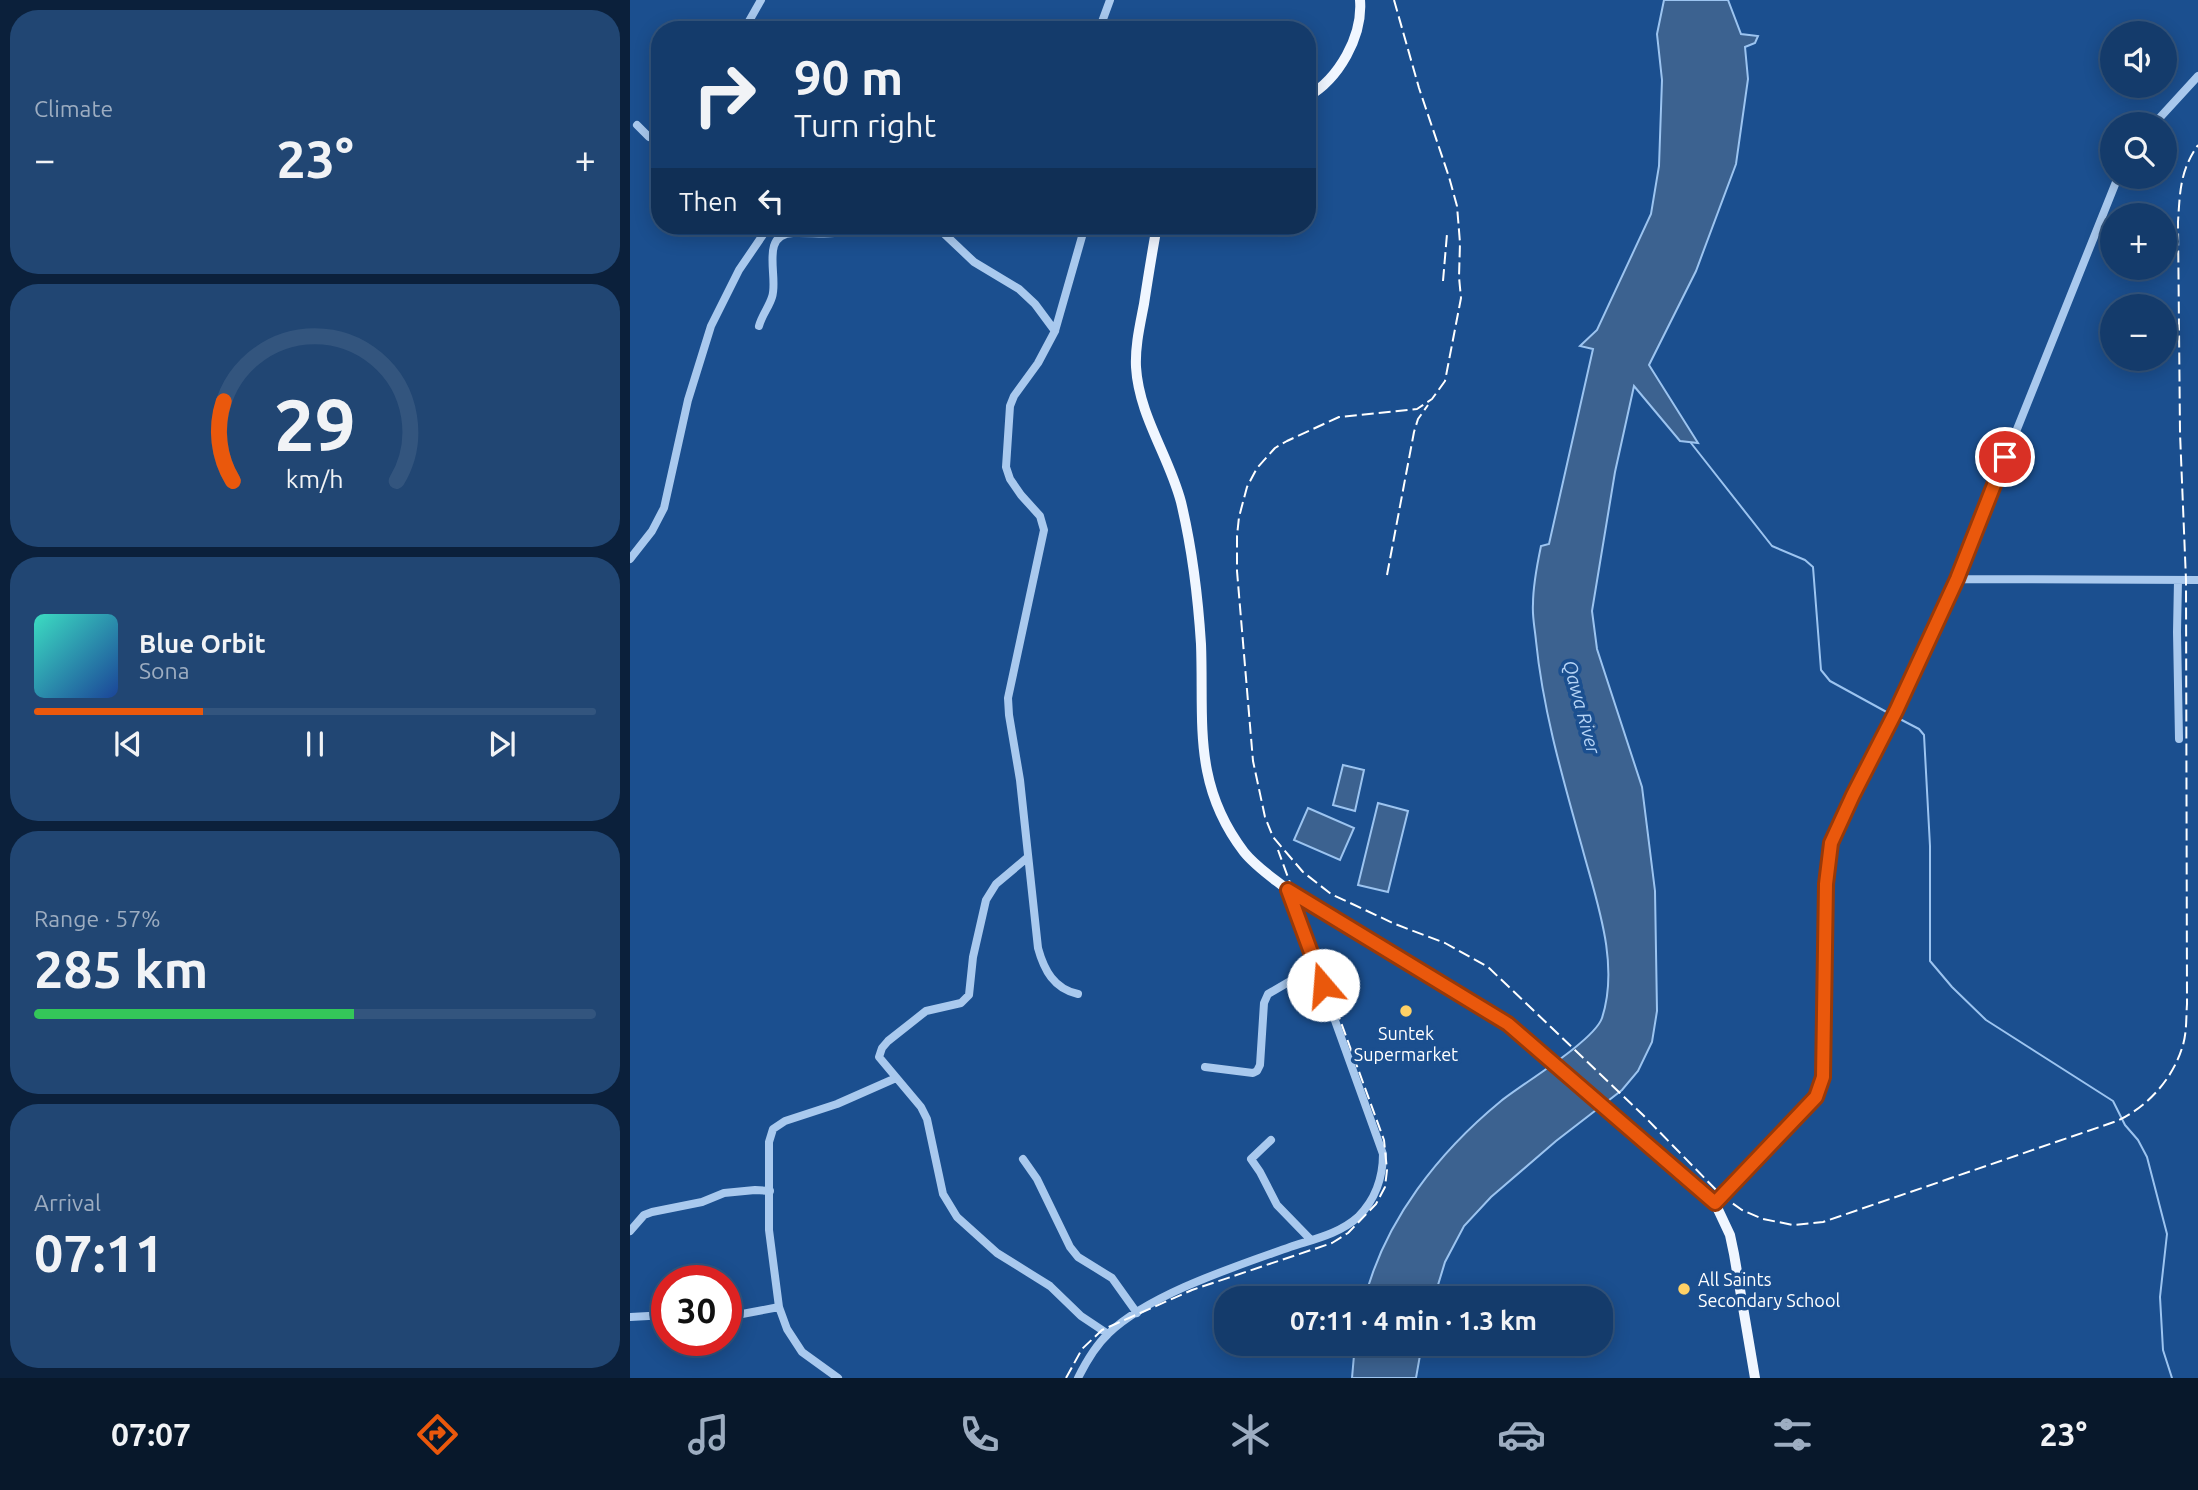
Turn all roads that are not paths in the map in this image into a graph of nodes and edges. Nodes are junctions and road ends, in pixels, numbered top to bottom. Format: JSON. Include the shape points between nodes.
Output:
{"nodes":[{"id":1,"x":761,"y":0,"type":"edge"},
{"id":2,"x":1110,"y":0,"type":"edge"},
{"id":3,"x":1360,"y":0,"type":"edge"},
{"id":4,"x":749,"y":21,"type":"edge"},
{"id":5,"x":1102,"y":21,"type":"edge"},
{"id":6,"x":2198,"y":76,"type":"edge"},
{"id":7,"x":1316,"y":90,"type":"edge"},
{"id":8,"x":2165,"y":112,"type":"edge"},
{"id":9,"x":637,"y":125,"type":"dead end"},
{"id":10,"x":651,"y":138,"type":"edge"},
{"id":11,"x":2113,"y":189,"type":"edge"},
{"id":12,"x":763,"y":235,"type":"edge"},
{"id":13,"x":787,"y":235,"type":"edge"},
{"id":14,"x":946,"y":235,"type":"edge"},
{"id":15,"x":1082,"y":235,"type":"edge"},
{"id":16,"x":1155,"y":235,"type":"edge"},
{"id":17,"x":759,"y":326,"type":"dead end"},
{"id":18,"x":1055,"y":331,"type":"junction"},
{"id":19,"x":630,"y":559,"type":"edge"},
{"id":20,"x":1957,"y":579,"type":"junction"},
{"id":21,"x":2178,"y":580,"type":"junction"},
{"id":22,"x":2198,"y":580,"type":"edge"},
{"id":23,"x":2179,"y":739,"type":"dead end"},
{"id":24,"x":1028,"y":857,"type":"junction"},
{"id":25,"x":1288,"y":890,"type":"junction"},
{"id":26,"x":1316,"y":966,"type":"junction"},
{"id":27,"x":1078,"y":994,"type":"dead end"},
{"id":28,"x":1205,"y":1067,"type":"dead end"},
{"id":29,"x":896,"y":1078,"type":"junction"},
{"id":30,"x":1271,"y":1140,"type":"dead end"},
{"id":31,"x":1023,"y":1159,"type":"dead end"},
{"id":32,"x":770,"y":1191,"type":"junction"},
{"id":33,"x":1715,"y":1203,"type":"junction"},
{"id":34,"x":630,"y":1231,"type":"edge"},
{"id":35,"x":1311,"y":1240,"type":"junction"},
{"id":36,"x":779,"y":1307,"type":"junction"},
{"id":37,"x":1137,"y":1313,"type":"junction"},
{"id":38,"x":742,"y":1314,"type":"edge"},
{"id":39,"x":651,"y":1316,"type":"edge"},
{"id":40,"x":630,"y":1317,"type":"edge"},
{"id":41,"x":1108,"y":1334,"type":"junction"},
{"id":42,"x":838,"y":1378,"type":"edge"},
{"id":43,"x":1078,"y":1378,"type":"edge"},
{"id":44,"x":1755,"y":1378,"type":"edge"}],
"edges":[{"from":1,"to":4,"type":"street"},
{"from":2,"to":5,"type":"street"},
{"from":3,"to":7,"type":"main road","via":[[1361,15],[1345,55],[1334,76]]},
{"from":6,"to":8,"type":"street"},
{"from":9,"to":10,"type":"street"},
{"from":11,"to":20,"type":"street"},
{"from":12,"to":19,"type":"street","via":[[738,270],[711,326],[688,400],[664,508]]},
{"from":13,"to":17,"type":"street","via":[[772,251],[772,297]]},
{"from":14,"to":18,"type":"street","via":[[974,262],[1019,289]]},
{"from":15,"to":18,"type":"street"},
{"from":16,"to":25,"type":"main road","via":[[1139,332],[1137,375],[1144,409],[1181,502],[1190,551],[1201,645],[1203,751],[1213,792],[1244,852]]},
{"from":18,"to":24,"type":"street","via":[[1014,396],[1005,452],[1010,479],[1040,516],[1044,530],[1008,698]]},
{"from":20,"to":21,"type":"street"},
{"from":20,"to":33,"type":"street","via":[[1836,831],[1827,864],[1823,1077],[1816,1097]]},
{"from":21,"to":22,"type":"street"},
{"from":21,"to":23,"type":"street"},
{"from":24,"to":27,"type":"street","via":[[1044,968],[1061,988]]},
{"from":24,"to":29,"type":"street","via":[[996,884],[986,900],[969,995],[961,1003],[926,1011],[879,1052],[880,1061]]},
{"from":25,"to":26,"type":"street"},
{"from":25,"to":33,"type":"main road","via":[[1491,1012]]},
{"from":26,"to":28,"type":"street","via":[[1268,994],[1257,1071]]},
{"from":26,"to":35,"type":"street","via":[[1376,1131],[1383,1168],[1371,1200],[1358,1217]]},
{"from":29,"to":32,"type":"street","via":[[773,1129]]},
{"from":29,"to":41,"type":"street","via":[[927,1119],[943,1194],[957,1217],[997,1253],[1050,1286]]},
{"from":30,"to":35,"type":"street","via":[[1251,1159],[1277,1205]]},
{"from":31,"to":37,"type":"street","via":[[1070,1247],[1112,1278]]},
{"from":32,"to":34,"type":"street","via":[[724,1193],[652,1212]]},
{"from":32,"to":36,"type":"street","via":[[769,1230]]},
{"from":33,"to":44,"type":"main road","via":[[1734,1254]]},
{"from":35,"to":37,"type":"street","via":[[1224,1270]]},
{"from":36,"to":38,"type":"street"},
{"from":36,"to":42,"type":"street","via":[[803,1352]]},
{"from":37,"to":41,"type":"street"},
{"from":39,"to":40,"type":"street"},
{"from":41,"to":43,"type":"street"}]}
